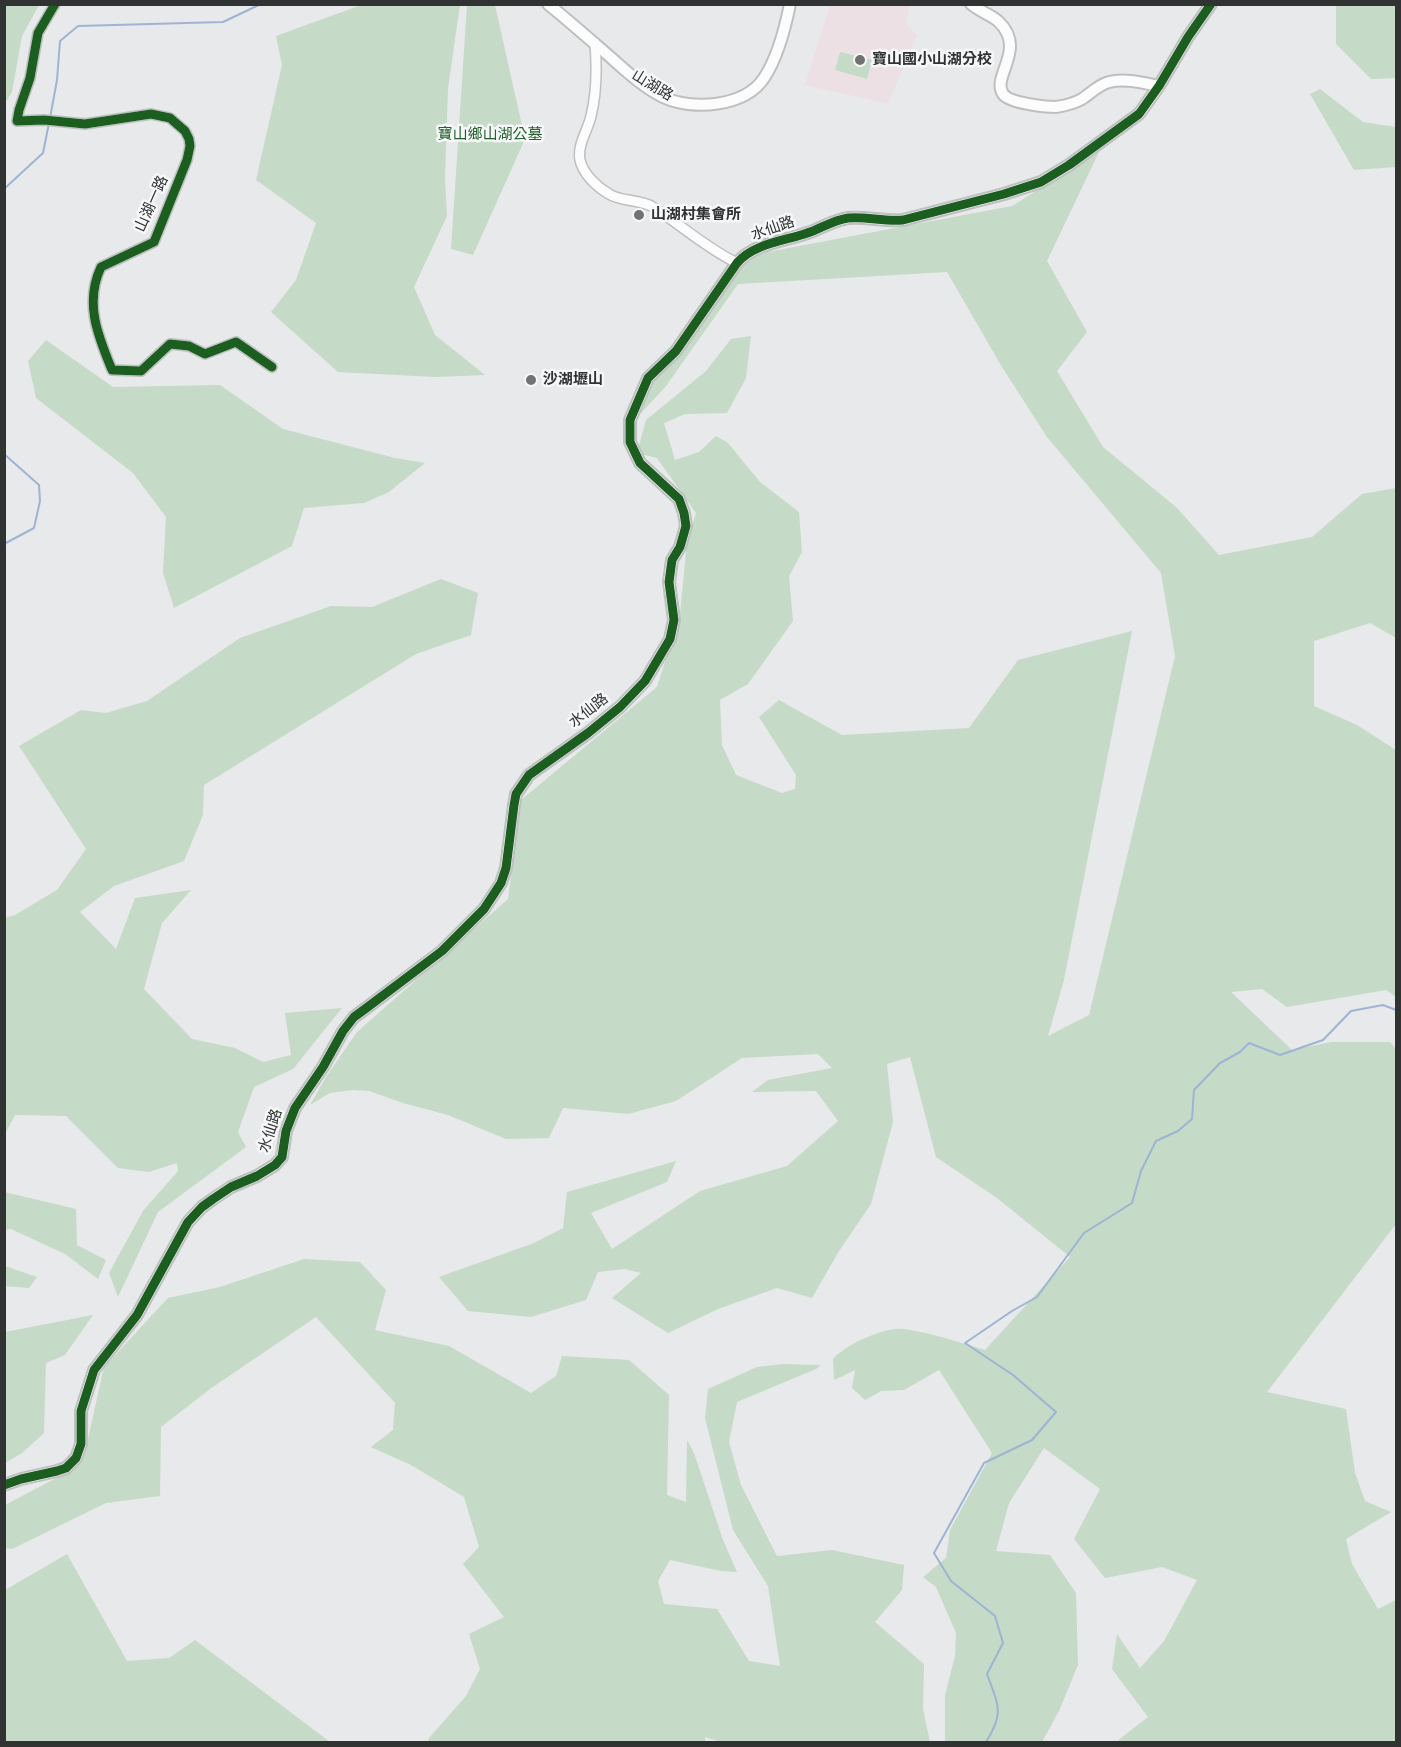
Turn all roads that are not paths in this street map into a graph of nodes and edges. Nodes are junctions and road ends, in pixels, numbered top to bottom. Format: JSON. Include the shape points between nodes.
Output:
{"nodes":[{"id":1,"x":55,"y":4,"type":"edge"},
{"id":2,"x":548,"y":4,"type":"edge"},
{"id":3,"x":790,"y":4,"type":"edge"},
{"id":4,"x":971,"y":4,"type":"edge"},
{"id":5,"x":1210,"y":4,"type":"edge"},
{"id":6,"x":595,"y":43,"type":"junction"},
{"id":7,"x":1159,"y":86,"type":"junction"},
{"id":8,"x":737,"y":263,"type":"junction"},
{"id":9,"x":272,"y":367,"type":"dead end"},
{"id":10,"x":4,"y":1485,"type":"edge"}],
"edges":[{"from":1,"to":9,"type":"street","name":"山湖一路","via":[[38,33],[17,121],[85,124],[151,114],[170,118],[189,139],[187,160],[154,242],[101,267],[97,275],[92,296],[96,330],[112,370],[141,371],[171,344],[189,346],[205,354],[236,342]]},
{"from":2,"to":6,"type":"street","name":"山湖路"},
{"from":3,"to":6,"type":"street","name":"山湖路","via":[[775,58],[764,80],[720,105],[684,103],[663,97]]},
{"from":4,"to":7,"type":"street","via":[[1006,30],[1011,54],[1000,84],[1010,100],[1056,107],[1081,99],[1107,82]]},
{"from":5,"to":7,"type":"street","name":"水仙路"},
{"from":6,"to":8,"type":"street","via":[[596,91],[581,144],[580,159],[585,172],[611,196],[650,206]]},
{"from":7,"to":8,"type":"street","name":"水仙路","via":[[1139,114],[1041,182],[903,220],[838,220],[771,243]]},
{"from":8,"to":10,"type":"street","name":"水仙路","via":[[676,351],[648,378],[630,420],[630,442],[640,463],[679,499],[686,526],[672,560],[669,582],[674,620],[660,657],[645,681],[620,707],[529,775],[516,794],[507,868],[494,896],[442,951],[354,1017],[295,1108],[282,1157],[267,1171],[213,1199],[188,1222],[137,1315],[94,1370],[81,1411],[81,1444],[76,1458],[66,1468]]}]}
